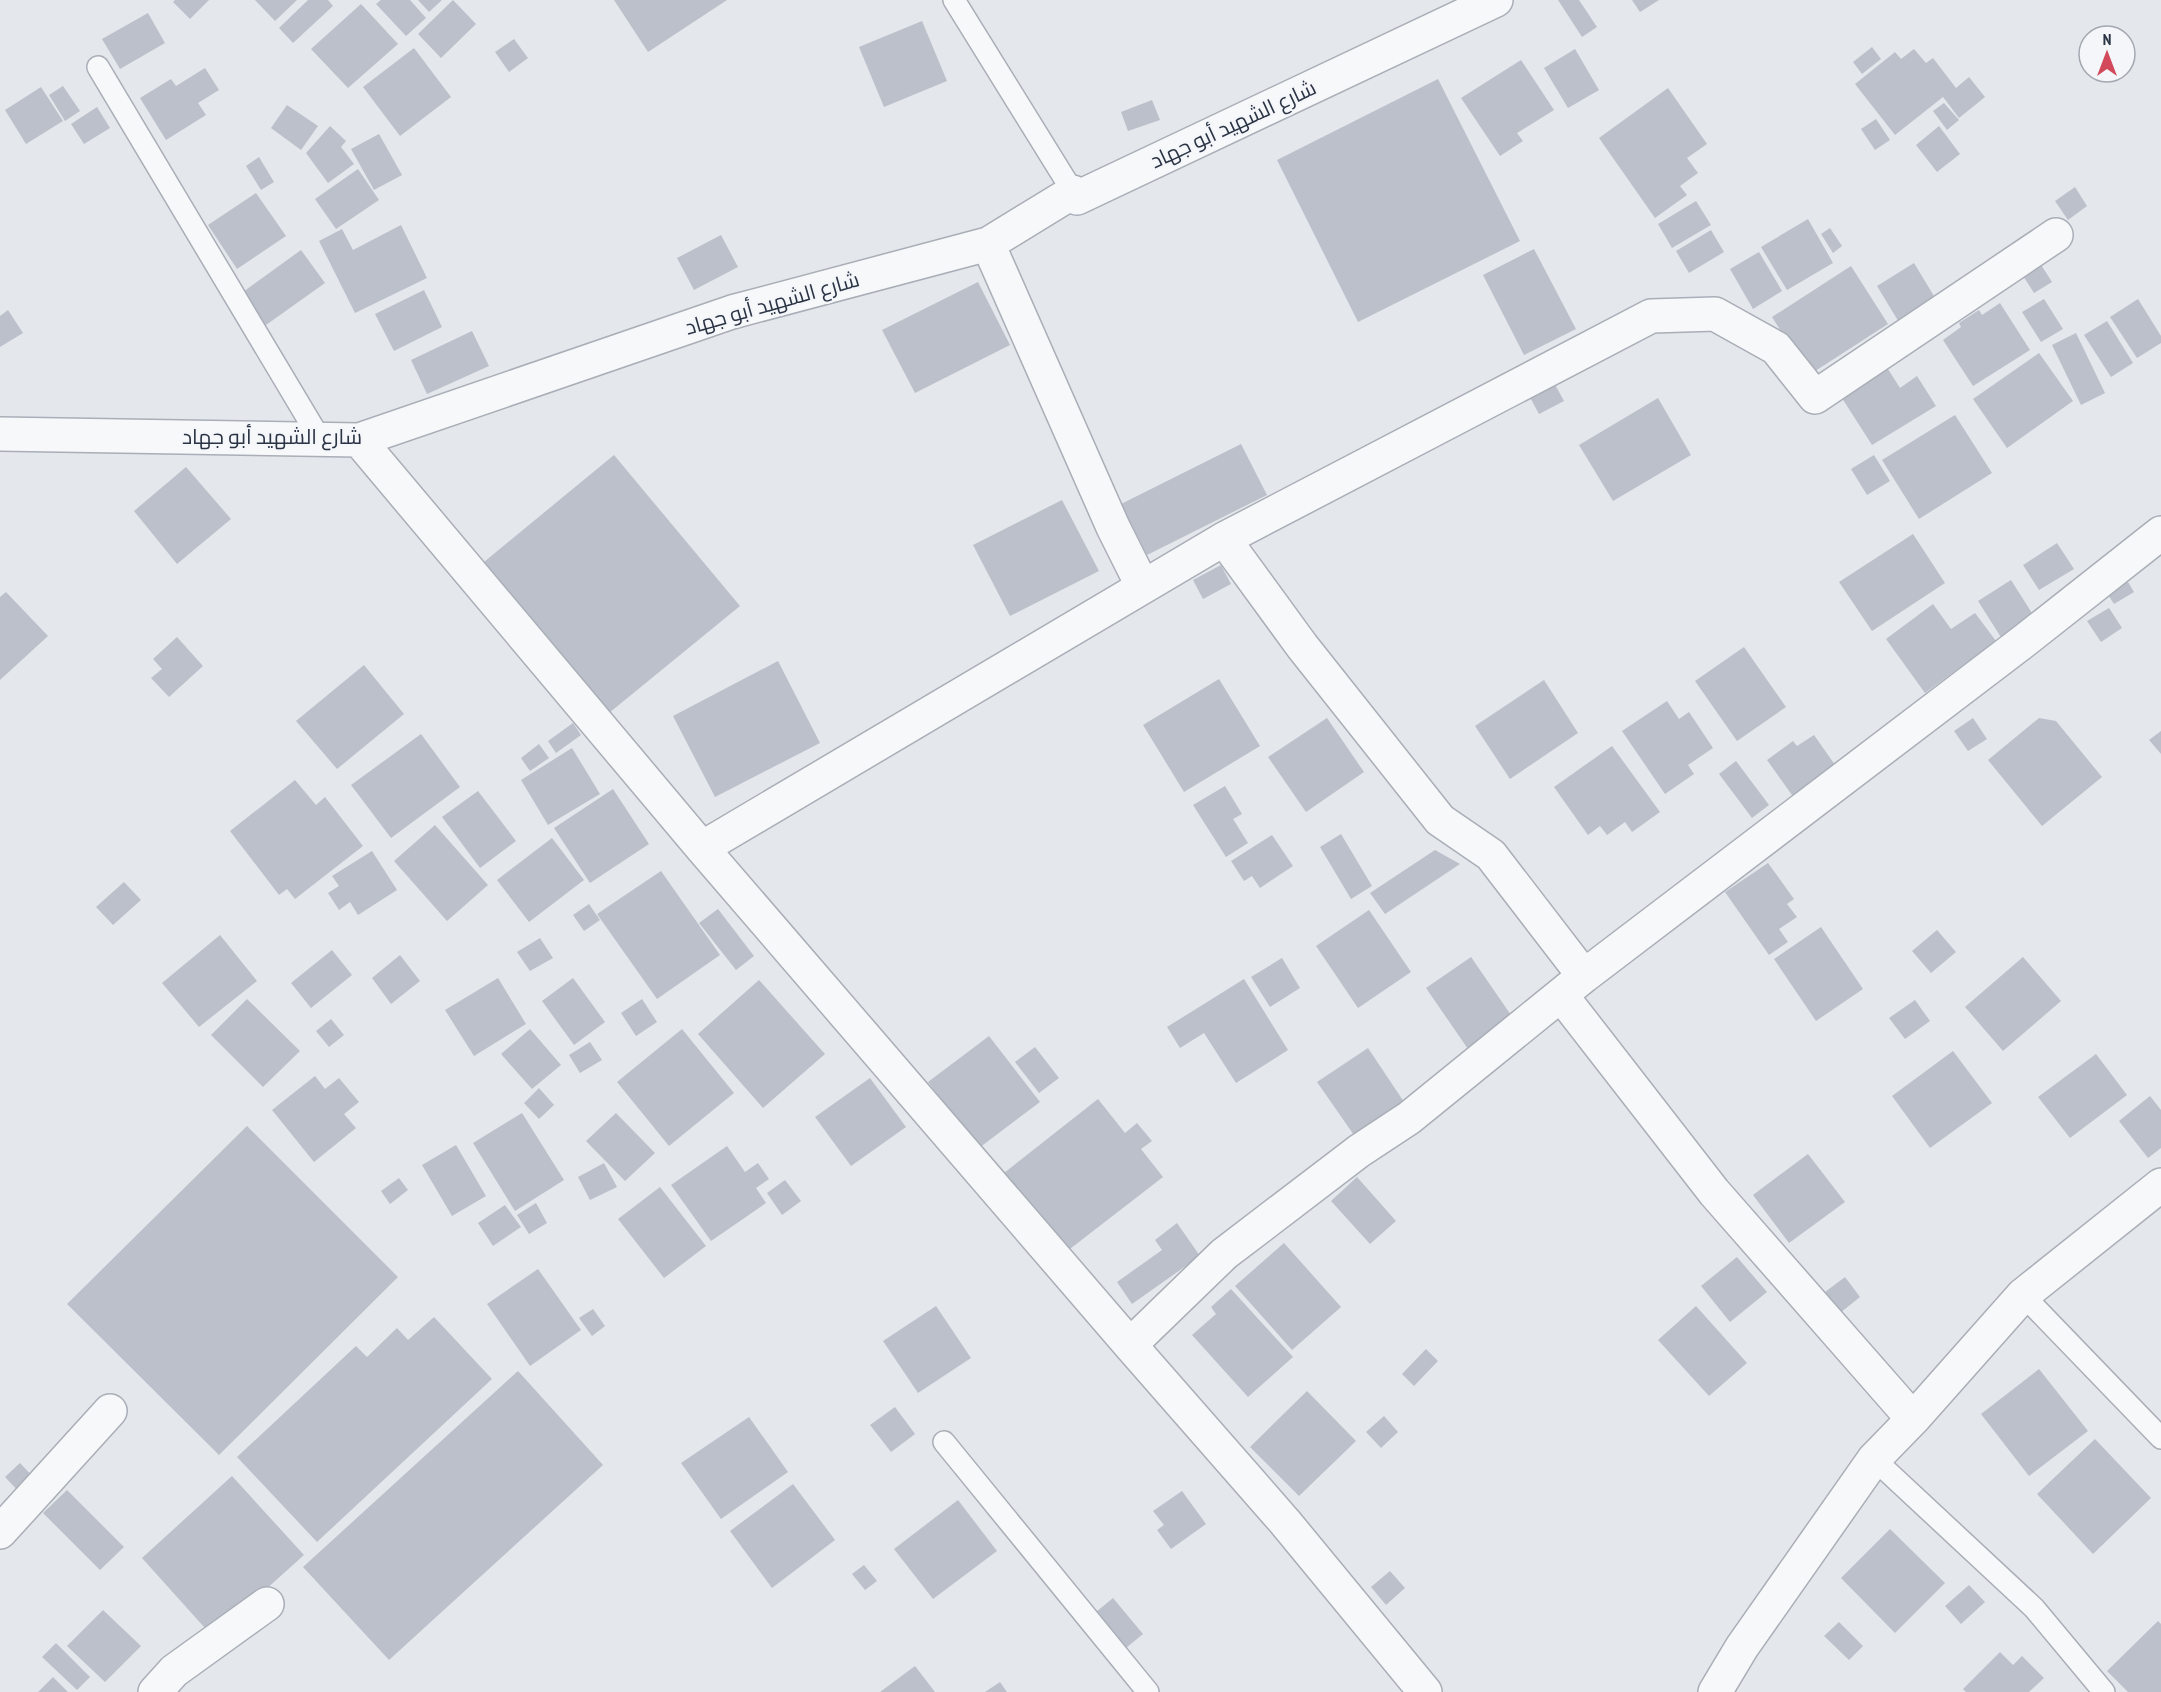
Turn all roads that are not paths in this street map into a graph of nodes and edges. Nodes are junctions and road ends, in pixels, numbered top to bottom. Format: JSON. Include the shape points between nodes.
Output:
{"nodes":[{"id":1,"x":954,"y":0,"type":"edge"},
{"id":2,"x":1496,"y":0,"type":"edge"},
{"id":3,"x":98,"y":67,"type":"dead end"},
{"id":4,"x":1073,"y":192,"type":"junction"},
{"id":5,"x":2056,"y":235,"type":"dead end"},
{"id":6,"x":988,"y":244,"type":"junction"},
{"id":7,"x":0,"y":434,"type":"edge"},
{"id":8,"x":320,"y":439,"type":"junction"},
{"id":9,"x":359,"y":440,"type":"junction"},
{"id":10,"x":2161,"y":533,"type":"edge"},
{"id":11,"x":1224,"y":539,"type":"junction"},
{"id":12,"x":1143,"y":587,"type":"junction"},
{"id":13,"x":702,"y":848,"type":"junction"},
{"id":14,"x":1572,"y":986,"type":"junction"},
{"id":15,"x":2161,"y":1185,"type":"edge"},
{"id":16,"x":2023,"y":1295,"type":"junction"},
{"id":17,"x":1130,"y":1345,"type":"junction"},
{"id":18,"x":110,"y":1410,"type":"dead end"},
{"id":19,"x":1913,"y":1419,"type":"junction"},
{"id":20,"x":2161,"y":1438,"type":"edge"},
{"id":21,"x":944,"y":1442,"type":"dead end"},
{"id":22,"x":1874,"y":1459,"type":"junction"},
{"id":23,"x":0,"y":1532,"type":"edge"},
{"id":24,"x":267,"y":1604,"type":"dead end"},
{"id":25,"x":155,"y":1692,"type":"edge"},
{"id":26,"x":1148,"y":1692,"type":"edge"},
{"id":27,"x":1425,"y":1692,"type":"edge"},
{"id":28,"x":1715,"y":1692,"type":"edge"},
{"id":29,"x":2104,"y":1692,"type":"edge"}],
"edges":[{"from":1,"to":4,"type":"lane"},
{"from":2,"to":4,"type":"street","name":"شارع الشهيد أبو جهاد","via":[[1077,198]]},
{"from":3,"to":8,"type":"lane"},
{"from":4,"to":6,"type":"street","name":"شارع الشهيد أبو جهاد"},
{"from":5,"to":11,"type":"street","via":[[1815,397],[1776,348],[1715,314],[1651,316]]},
{"from":6,"to":9,"type":"street","name":"شارع الشهيد أبو جهاد","via":[[732,312]]},
{"from":6,"to":12,"type":"street","via":[[1113,528]]},
{"from":7,"to":8,"type":"street","name":"شارع الشهيد أبو جهاد"},
{"from":8,"to":9,"type":"street","name":"شارع الشهيد أبو جهاد"},
{"from":9,"to":13,"type":"street"},
{"from":10,"to":14,"type":"street"},
{"from":11,"to":12,"type":"street"},
{"from":11,"to":14,"type":"street","via":[[1302,646],[1440,820],[1491,855]]},
{"from":12,"to":13,"type":"street"},
{"from":13,"to":17,"type":"street"},
{"from":14,"to":17,"type":"street","via":[[1409,1118],[1359,1151],[1224,1254]]},
{"from":14,"to":19,"type":"street","via":[[1714,1192]]},
{"from":15,"to":16,"type":"street"},
{"from":16,"to":19,"type":"street"},
{"from":16,"to":20,"type":"lane"},
{"from":17,"to":27,"type":"street","via":[[1285,1522]]},
{"from":18,"to":23,"type":"street"},
{"from":19,"to":22,"type":"street"},
{"from":21,"to":26,"type":"lane"},
{"from":22,"to":28,"type":"street","via":[[1742,1647]]},
{"from":22,"to":29,"type":"lane","via":[[2034,1608]]},
{"from":24,"to":25,"type":"street","via":[[174,1671]]}]}
